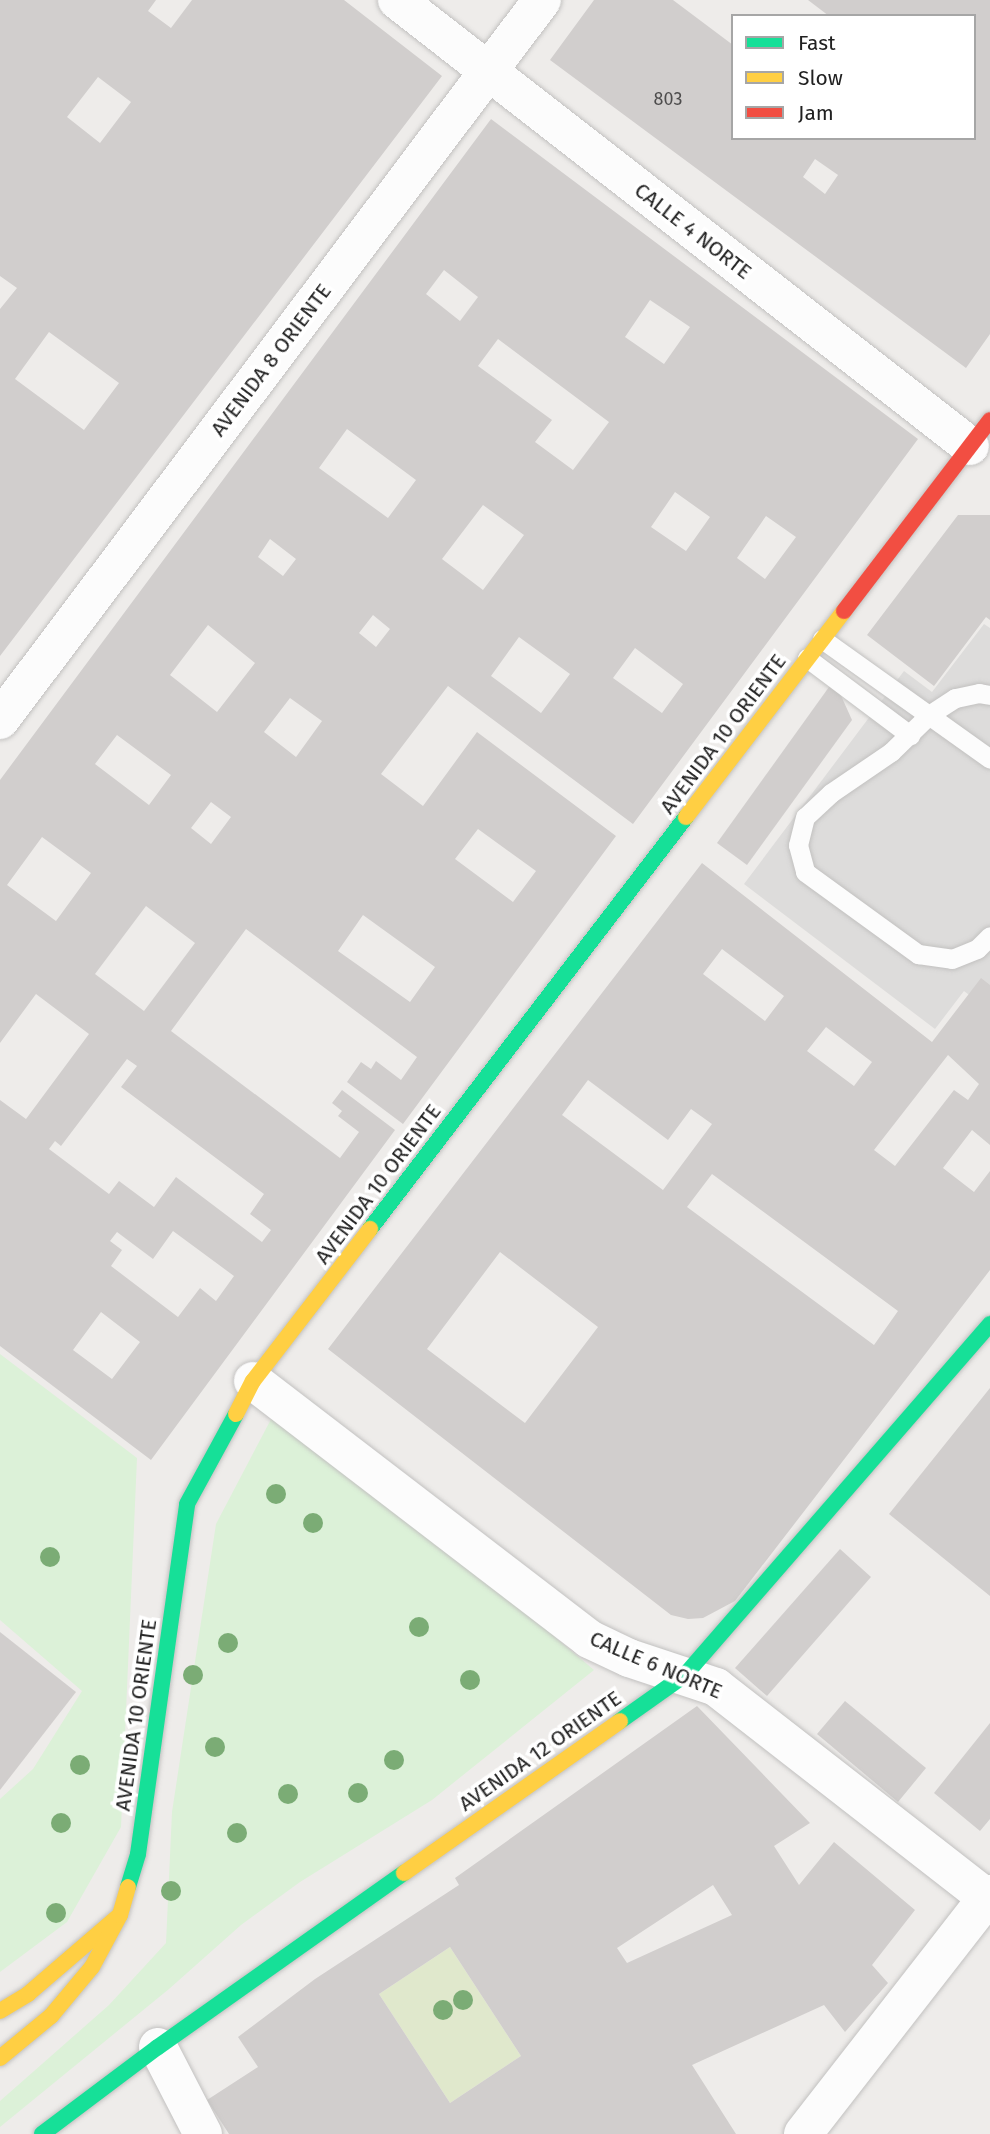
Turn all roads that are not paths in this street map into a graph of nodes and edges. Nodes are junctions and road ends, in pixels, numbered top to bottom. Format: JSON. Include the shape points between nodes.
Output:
{"nodes":[{"id":1,"x":397,"y":0,"type":"edge"},
{"id":2,"x":542,"y":0,"type":"edge"},
{"id":3,"x":488,"y":71,"type":"junction"},
{"id":4,"x":980,"y":439,"type":"edge"},
{"id":5,"x":822,"y":639,"type":"junction"},
{"id":6,"x":807,"y":658,"type":"junction"},
{"id":7,"x":990,"y":695,"type":"edge"},
{"id":8,"x":929,"y":715,"type":"junction"},
{"id":9,"x":0,"y":720,"type":"edge"},
{"id":10,"x":910,"y":735,"type":"junction"},
{"id":11,"x":990,"y":759,"type":"edge"},
{"id":12,"x":990,"y":936,"type":"edge"},
{"id":13,"x":990,"y":1324,"type":"edge"},
{"id":14,"x":253,"y":1381,"type":"junction"},
{"id":15,"x":685,"y":1675,"type":"junction"},
{"id":16,"x":989,"y":1897,"type":"edge"},
{"id":17,"x":120,"y":1915,"type":"junction"},
{"id":18,"x":0,"y":2011,"type":"edge"},
{"id":19,"x":158,"y":2047,"type":"junction"},
{"id":20,"x":0,"y":2058,"type":"edge"},
{"id":21,"x":42,"y":2134,"type":"edge"},
{"id":22,"x":204,"y":2134,"type":"edge"},
{"id":23,"x":803,"y":2134,"type":"edge"}],
"edges":[{"from":1,"to":3,"type":"street","name":"CALLE 4 NORTE"},
{"from":2,"to":3,"type":"street","name":"AVENIDA 8 ORIENTE"},
{"from":3,"to":4,"type":"street","name":"CALLE 4 NORTE"},
{"from":3,"to":9,"type":"street","name":"AVENIDA 8 ORIENTE"},
{"from":4,"to":5,"type":"main road","name":"AVENIDA 10 ORIENTE"},
{"from":5,"to":6,"type":"main road","name":"AVENIDA 10 ORIENTE"},
{"from":5,"to":8,"type":"lane"},
{"from":6,"to":10,"type":"lane"},
{"from":6,"to":14,"type":"main road","name":"AVENIDA 10 ORIENTE"},
{"from":7,"to":8,"type":"lane","via":[[955,698]]},
{"from":8,"to":10,"type":"lane"},
{"from":8,"to":11,"type":"lane"},
{"from":10,"to":12,"type":"lane","via":[[805,817],[798,845],[805,872],[918,954],[952,959],[977,948]]},
{"from":13,"to":15,"type":"main road","name":"AVENIDA 12 ORIENTE"},
{"from":14,"to":15,"type":"street","name":"CALLE 6 NORTE","via":[[589,1639],[629,1658]]},
{"from":14,"to":17,"type":"main road","name":"AVENIDA 10 ORIENTE","via":[[187,1504],[138,1854]]},
{"from":15,"to":16,"type":"street","name":"CALLE 6 NORTE","via":[[716,1687],[745,1706]]},
{"from":15,"to":19,"type":"main road","name":"AVENIDA 12 ORIENTE"},
{"from":16,"to":23,"type":"street"},
{"from":17,"to":18,"type":"main road","via":[[28,1994]]},
{"from":17,"to":20,"type":"main road","name":"AVENIDA 10 ORIENTE","via":[[92,1967],[51,2016]]},
{"from":19,"to":21,"type":"main road","name":"AVENIDA 12 ORIENTE"},
{"from":19,"to":22,"type":"street"}]}
